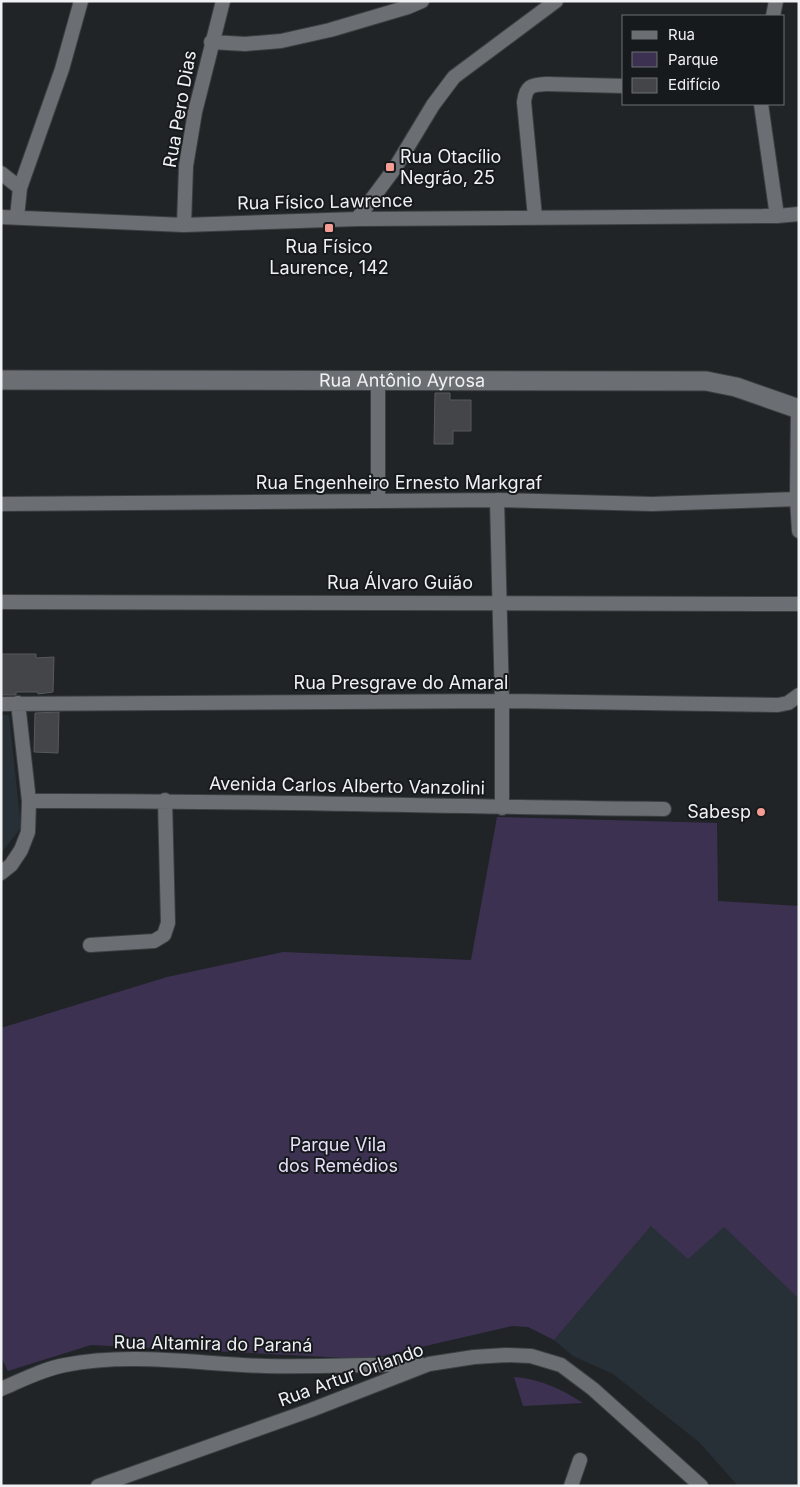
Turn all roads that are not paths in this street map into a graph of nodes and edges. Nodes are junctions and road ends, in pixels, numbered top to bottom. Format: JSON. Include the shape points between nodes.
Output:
{"nodes":[{"id":1,"x":82,"y":1,"type":"edge"},
{"id":2,"x":223,"y":1,"type":"edge"},
{"id":3,"x":422,"y":1,"type":"edge"},
{"id":4,"x":556,"y":1,"type":"edge"},
{"id":5,"x":776,"y":1,"type":"edge"},
{"id":6,"x":774,"y":15,"type":"edge"},
{"id":7,"x":211,"y":42,"type":"junction"},
{"id":8,"x":622,"y":86,"type":"edge"},
{"id":9,"x":761,"y":105,"type":"edge"},
{"id":10,"x":1,"y":173,"type":"edge"},
{"id":11,"x":20,"y":188,"type":"junction"},
{"id":12,"x":799,"y":214,"type":"edge"},
{"id":13,"x":777,"y":216,"type":"junction"},
{"id":14,"x":1,"y":217,"type":"edge"},
{"id":15,"x":17,"y":217,"type":"junction"},
{"id":16,"x":535,"y":217,"type":"junction"},
{"id":17,"x":357,"y":219,"type":"junction"},
{"id":18,"x":184,"y":225,"type":"junction"},
{"id":19,"x":1,"y":380,"type":"edge"},
{"id":20,"x":378,"y":380,"type":"junction"},
{"id":21,"x":798,"y":409,"type":"edge"},
{"id":22,"x":797,"y":499,"type":"junction"},
{"id":23,"x":497,"y":500,"type":"junction"},
{"id":24,"x":378,"y":502,"type":"junction"},
{"id":25,"x":1,"y":504,"type":"edge"},
{"id":26,"x":799,"y":531,"type":"edge"},
{"id":27,"x":1,"y":602,"type":"edge"},
{"id":28,"x":500,"y":602,"type":"junction"},
{"id":29,"x":799,"y":604,"type":"edge"},
{"id":30,"x":799,"y":695,"type":"edge"},
{"id":31,"x":502,"y":701,"type":"junction"},
{"id":32,"x":18,"y":703,"type":"junction"},
{"id":33,"x":1,"y":704,"type":"edge"},
{"id":34,"x":165,"y":800,"type":"junction"},
{"id":35,"x":29,"y":801,"type":"junction"},
{"id":36,"x":502,"y":808,"type":"junction"},
{"id":37,"x":664,"y":809,"type":"dead end"},
{"id":38,"x":1,"y":873,"type":"edge"},
{"id":39,"x":90,"y":945,"type":"dead end"},
{"id":40,"x":429,"y":1364,"type":"junction"},
{"id":41,"x":1,"y":1389,"type":"edge"},
{"id":42,"x":580,"y":1460,"type":"dead end"},
{"id":43,"x":98,"y":1486,"type":"edge"},
{"id":44,"x":571,"y":1486,"type":"edge"},
{"id":45,"x":702,"y":1486,"type":"edge"}],
"edges":[{"from":1,"to":11,"type":"street"},
{"from":2,"to":7,"type":"street","name":"Rua Pero Dias"},
{"from":3,"to":7,"type":"street","via":[[330,30],[281,41]]},
{"from":4,"to":17,"type":"street","via":[[454,77]]},
{"from":5,"to":6,"type":"street"},
{"from":7,"to":18,"type":"street","name":"Rua Pero Dias","via":[[186,166]]},
{"from":8,"to":16,"type":"street","via":[[547,84],[528,88],[524,102]]},
{"from":9,"to":13,"type":"street"},
{"from":10,"to":11,"type":"street"},
{"from":11,"to":15,"type":"street"},
{"from":12,"to":13,"type":"street","name":"Rua Físico Lawrence"},
{"from":13,"to":16,"type":"street","name":"Rua Físico Lawrence"},
{"from":14,"to":15,"type":"street","name":"Rua Físico Lawrence"},
{"from":15,"to":18,"type":"street","name":"Rua Físico Lawrence"},
{"from":16,"to":17,"type":"street","name":"Rua Físico Lawrence"},
{"from":17,"to":18,"type":"street","name":"Rua Físico Lawrence"},
{"from":19,"to":20,"type":"street","name":"Rua Antônio Ayrosa"},
{"from":20,"to":21,"type":"street","name":"Rua Antônio Ayrosa","via":[[706,381],[736,387]]},
{"from":20,"to":24,"type":"street"},
{"from":21,"to":22,"type":"street"},
{"from":22,"to":23,"type":"street","name":"Rua Engenheiro Ernesto Markgraf","via":[[652,504]]},
{"from":22,"to":26,"type":"street"},
{"from":23,"to":24,"type":"street","name":"Rua Engenheiro Ernesto Markgraf"},
{"from":23,"to":28,"type":"street"},
{"from":24,"to":25,"type":"street","name":"Rua Engenheiro Ernesto Markgraf"},
{"from":27,"to":28,"type":"street","name":"Rua Álvaro Guião"},
{"from":28,"to":29,"type":"street","name":"Rua Álvaro Guião"},
{"from":28,"to":31,"type":"street"},
{"from":30,"to":31,"type":"street","name":"Rua Presgrave do Amaral","via":[[778,705]]},
{"from":31,"to":32,"type":"street","name":"Rua Presgrave do Amaral"},
{"from":31,"to":36,"type":"street"},
{"from":32,"to":33,"type":"street","name":"Rua Presgrave do Amaral"},
{"from":32,"to":35,"type":"street"},
{"from":34,"to":35,"type":"street","name":"Avenida Carlos Alberto Vanzolini"},
{"from":34,"to":36,"type":"street","name":"Avenida Carlos Alberto Vanzolini"},
{"from":34,"to":39,"type":"street","via":[[168,923],[164,935],[154,941]]},
{"from":35,"to":38,"type":"street","via":[[28,832],[21,850]]},
{"from":36,"to":37,"type":"street","name":"Avenida Carlos Alberto Vanzolini"},
{"from":40,"to":41,"type":"street","name":"Rua Altamira do Paraná","via":[[265,1366],[99,1360],[63,1365]]},
{"from":40,"to":43,"type":"street","name":"Rua Artur Orlando"},
{"from":40,"to":45,"type":"street","name":"Rua Artur Orlando","via":[[506,1354],[531,1356],[561,1365],[593,1389]]},
{"from":42,"to":44,"type":"street"}]}
